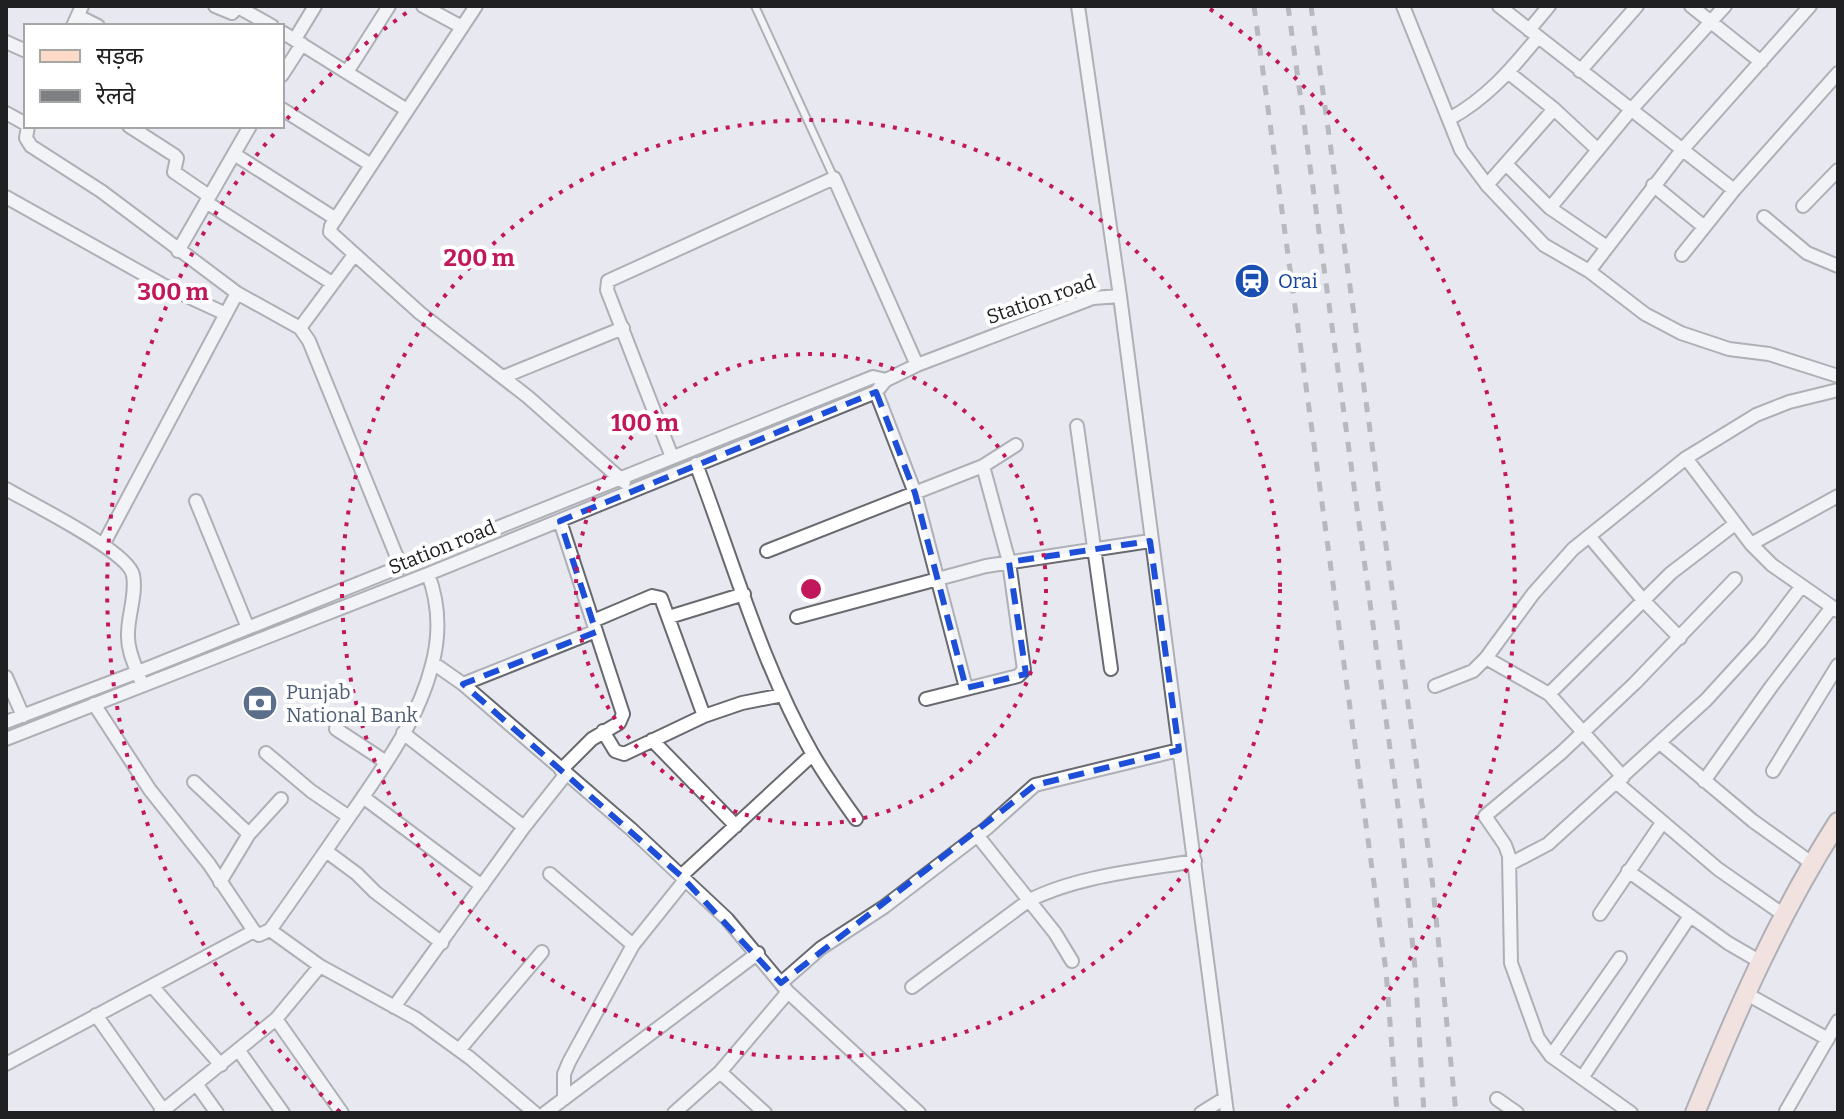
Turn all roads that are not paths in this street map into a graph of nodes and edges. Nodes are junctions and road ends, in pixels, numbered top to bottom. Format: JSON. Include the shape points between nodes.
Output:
{"nodes":[{"id":1,"x":215,"y":6,"type":"edge"},
{"id":2,"x":238,"y":6,"type":"edge"},
{"id":3,"x":315,"y":6,"type":"edge"},
{"id":4,"x":389,"y":6,"type":"edge"},
{"id":5,"x":423,"y":6,"type":"edge"},
{"id":6,"x":476,"y":6,"type":"edge"},
{"id":7,"x":755,"y":6,"type":"edge"},
{"id":8,"x":1078,"y":6,"type":"edge"},
{"id":9,"x":1403,"y":6,"type":"edge"},
{"id":10,"x":1499,"y":6,"type":"edge"},
{"id":11,"x":1549,"y":6,"type":"edge"},
{"id":12,"x":1637,"y":6,"type":"edge"},
{"id":13,"x":1691,"y":6,"type":"edge"},
{"id":14,"x":1725,"y":6,"type":"edge"},
{"id":15,"x":1810,"y":6,"type":"edge"},
{"id":16,"x":1711,"y":22,"type":"junction"},
{"id":17,"x":269,"y":24,"type":"edge"},
{"id":18,"x":462,"y":27,"type":"junction"},
{"id":19,"x":284,"y":33,"type":"edge"},
{"id":20,"x":1533,"y":34,"type":"junction"},
{"id":21,"x":298,"y":42,"type":"junction"},
{"id":22,"x":1761,"y":62,"type":"junction"},
{"id":23,"x":284,"y":71,"type":"edge"},
{"id":24,"x":1580,"y":71,"type":"junction"},
{"id":25,"x":347,"y":72,"type":"junction"},
{"id":26,"x":1509,"y":73,"type":"junction"},
{"id":27,"x":1838,"y":73,"type":"edge"},
{"id":28,"x":1554,"y":109,"type":"junction"},
{"id":29,"x":284,"y":110,"type":"edge"},
{"id":30,"x":407,"y":110,"type":"junction"},
{"id":31,"x":1630,"y":111,"type":"junction"},
{"id":32,"x":1449,"y":119,"type":"junction"},
{"id":33,"x":26,"y":128,"type":"edge"},
{"id":34,"x":132,"y":128,"type":"edge"},
{"id":35,"x":249,"y":128,"type":"edge"},
{"id":36,"x":1598,"y":150,"type":"junction"},
{"id":37,"x":1682,"y":150,"type":"junction"},
{"id":38,"x":234,"y":154,"type":"junction"},
{"id":39,"x":1506,"y":164,"type":"junction"},
{"id":40,"x":371,"y":165,"type":"junction"},
{"id":41,"x":1838,"y":170,"type":"edge"},
{"id":42,"x":834,"y":178,"type":"junction"},
{"id":43,"x":1487,"y":185,"type":"junction"},
{"id":44,"x":1653,"y":185,"type":"junction"},
{"id":45,"x":1734,"y":190,"type":"junction"},
{"id":46,"x":6,"y":197,"type":"edge"},
{"id":47,"x":208,"y":199,"type":"junction"},
{"id":48,"x":1803,"y":206,"type":"dead end"},
{"id":49,"x":1550,"y":208,"type":"junction"},
{"id":50,"x":1764,"y":217,"type":"dead end"},
{"id":51,"x":336,"y":219,"type":"junction"},
{"id":52,"x":1703,"y":226,"type":"junction"},
{"id":53,"x":1607,"y":247,"type":"junction"},
{"id":54,"x":178,"y":251,"type":"junction"},
{"id":55,"x":354,"y":255,"type":"junction"},
{"id":56,"x":1682,"y":255,"type":"dead end"},
{"id":57,"x":1838,"y":266,"type":"edge"},
{"id":58,"x":1589,"y":271,"type":"junction"},
{"id":59,"x":332,"y":283,"type":"junction"},
{"id":60,"x":237,"y":293,"type":"junction"},
{"id":61,"x":1120,"y":296,"type":"junction"},
{"id":62,"x":226,"y":314,"type":"junction"},
{"id":63,"x":300,"y":328,"type":"junction"},
{"id":64,"x":623,"y":328,"type":"junction"},
{"id":65,"x":917,"y":365,"type":"junction"},
{"id":66,"x":1838,"y":376,"type":"edge"},
{"id":67,"x":503,"y":377,"type":"junction"},
{"id":68,"x":886,"y":380,"type":"junction"},
{"id":69,"x":1838,"y":390,"type":"edge"},
{"id":70,"x":876,"y":392,"type":"junction"},
{"id":71,"x":1077,"y":426,"type":"dead end"},
{"id":72,"x":1016,"y":445,"type":"dead end"},
{"id":73,"x":672,"y":457,"type":"junction"},
{"id":74,"x":1686,"y":458,"type":"junction"},
{"id":75,"x":696,"y":464,"type":"junction"},
{"id":76,"x":983,"y":466,"type":"junction"},
{"id":77,"x":619,"y":478,"type":"junction"},
{"id":78,"x":6,"y":489,"type":"edge"},
{"id":79,"x":632,"y":490,"type":"junction"},
{"id":80,"x":915,"y":493,"type":"junction"},
{"id":81,"x":1838,"y":496,"type":"edge"},
{"id":82,"x":196,"y":501,"type":"dead end"},
{"id":83,"x":560,"y":521,"type":"junction"},
{"id":84,"x":1735,"y":524,"type":"junction"},
{"id":85,"x":1589,"y":536,"type":"junction"},
{"id":86,"x":1150,"y":541,"type":"junction"},
{"id":87,"x":1751,"y":544,"type":"junction"},
{"id":88,"x":103,"y":545,"type":"junction"},
{"id":89,"x":1093,"y":550,"type":"junction"},
{"id":90,"x":767,"y":551,"type":"dead end"},
{"id":91,"x":1009,"y":562,"type":"junction"},
{"id":92,"x":401,"y":567,"type":"junction"},
{"id":93,"x":428,"y":574,"type":"junction"},
{"id":94,"x":936,"y":579,"type":"junction"},
{"id":95,"x":1735,"y":579,"type":"dead end"},
{"id":96,"x":1801,"y":587,"type":"junction"},
{"id":97,"x":744,"y":594,"type":"junction"},
{"id":98,"x":1643,"y":600,"type":"junction"},
{"id":99,"x":1835,"y":609,"type":"edge"},
{"id":100,"x":669,"y":617,"type":"junction"},
{"id":101,"x":797,"y":617,"type":"dead end"},
{"id":102,"x":594,"y":626,"type":"junction"},
{"id":103,"x":248,"y":628,"type":"junction"},
{"id":104,"x":1680,"y":638,"type":"junction"},
{"id":105,"x":1486,"y":658,"type":"junction"},
{"id":106,"x":433,"y":663,"type":"junction"},
{"id":107,"x":1838,"y":665,"type":"edge"},
{"id":108,"x":1111,"y":669,"type":"dead end"},
{"id":109,"x":138,"y":672,"type":"junction"},
{"id":110,"x":6,"y":677,"type":"edge"},
{"id":111,"x":463,"y":684,"type":"junction"},
{"id":112,"x":143,"y":686,"type":"junction"},
{"id":113,"x":1435,"y":686,"type":"dead end"},
{"id":114,"x":966,"y":688,"type":"junction"},
{"id":115,"x":1549,"y":694,"type":"junction"},
{"id":116,"x":783,"y":695,"type":"junction"},
{"id":117,"x":926,"y":699,"type":"dead end"},
{"id":118,"x":94,"y":704,"type":"junction"},
{"id":119,"x":23,"y":716,"type":"junction"},
{"id":120,"x":704,"y":716,"type":"junction"},
{"id":121,"x":6,"y":722,"type":"edge"},
{"id":122,"x":336,"y":729,"type":"dead end"},
{"id":123,"x":603,"y":731,"type":"junction"},
{"id":124,"x":1584,"y":731,"type":"junction"},
{"id":125,"x":403,"y":733,"type":"junction"},
{"id":126,"x":6,"y":739,"type":"edge"},
{"id":127,"x":652,"y":740,"type":"junction"},
{"id":128,"x":1660,"y":743,"type":"junction"},
{"id":129,"x":1179,"y":750,"type":"junction"},
{"id":130,"x":266,"y":753,"type":"dead end"},
{"id":131,"x":812,"y":755,"type":"junction"},
{"id":132,"x":386,"y":762,"type":"junction"},
{"id":133,"x":1773,"y":771,"type":"dead end"},
{"id":134,"x":563,"y":772,"type":"junction"},
{"id":135,"x":1620,"y":780,"type":"junction"},
{"id":136,"x":1704,"y":781,"type":"junction"},
{"id":137,"x":194,"y":782,"type":"dead end"},
{"id":138,"x":363,"y":797,"type":"junction"},
{"id":139,"x":281,"y":799,"type":"dead end"},
{"id":140,"x":349,"y":817,"type":"junction"},
{"id":141,"x":856,"y":819,"type":"dead end"},
{"id":142,"x":1662,"y":823,"type":"junction"},
{"id":143,"x":736,"y":826,"type":"junction"},
{"id":144,"x":524,"y":827,"type":"junction"},
{"id":145,"x":1836,"y":831,"type":"edge"},
{"id":146,"x":249,"y":834,"type":"junction"},
{"id":147,"x":977,"y":835,"type":"junction"},
{"id":148,"x":326,"y":851,"type":"junction"},
{"id":149,"x":1195,"y":861,"type":"junction"},
{"id":150,"x":1510,"y":864,"type":"junction"},
{"id":151,"x":1813,"y":864,"type":"junction"},
{"id":152,"x":1628,"y":871,"type":"junction"},
{"id":153,"x":550,"y":874,"type":"dead end"},
{"id":154,"x":683,"y":878,"type":"junction"},
{"id":155,"x":220,"y":882,"type":"junction"},
{"id":156,"x":482,"y":886,"type":"junction"},
{"id":157,"x":1028,"y":901,"type":"junction"},
{"id":158,"x":1600,"y":914,"type":"dead end"},
{"id":159,"x":1784,"y":915,"type":"junction"},
{"id":160,"x":1690,"y":916,"type":"junction"},
{"id":161,"x":270,"y":930,"type":"junction"},
{"id":162,"x":254,"y":931,"type":"junction"},
{"id":163,"x":442,"y":943,"type":"junction"},
{"id":164,"x":633,"y":945,"type":"junction"},
{"id":165,"x":542,"y":952,"type":"dead end"},
{"id":166,"x":758,"y":953,"type":"junction"},
{"id":167,"x":1620,"y":958,"type":"dead end"},
{"id":168,"x":1072,"y":961,"type":"dead end"},
{"id":169,"x":1759,"y":961,"type":"junction"},
{"id":170,"x":320,"y":966,"type":"junction"},
{"id":171,"x":152,"y":986,"type":"junction"},
{"id":172,"x":912,"y":987,"type":"dead end"},
{"id":173,"x":784,"y":988,"type":"junction"},
{"id":174,"x":1745,"y":993,"type":"junction"},
{"id":175,"x":394,"y":1007,"type":"junction"},
{"id":176,"x":96,"y":1015,"type":"junction"},
{"id":177,"x":276,"y":1019,"type":"junction"},
{"id":178,"x":1838,"y":1021,"type":"edge"},
{"id":179,"x":1828,"y":1039,"type":"junction"},
{"id":180,"x":459,"y":1050,"type":"junction"},
{"id":181,"x":239,"y":1051,"type":"junction"},
{"id":182,"x":1551,"y":1056,"type":"junction"},
{"id":183,"x":6,"y":1064,"type":"edge"},
{"id":184,"x":221,"y":1065,"type":"junction"},
{"id":185,"x":720,"y":1072,"type":"junction"},
{"id":186,"x":1582,"y":1078,"type":"junction"},
{"id":187,"x":197,"y":1085,"type":"junction"},
{"id":188,"x":1225,"y":1098,"type":"junction"},
{"id":189,"x":564,"y":1099,"type":"junction"},
{"id":190,"x":1497,"y":1099,"type":"dead end"},
{"id":191,"x":1786,"y":1111,"type":"dead end"},
{"id":192,"x":162,"y":1112,"type":"edge"},
{"id":193,"x":217,"y":1113,"type":"edge"},
{"id":194,"x":283,"y":1113,"type":"edge"},
{"id":195,"x":342,"y":1113,"type":"edge"},
{"id":196,"x":535,"y":1113,"type":"edge"},
{"id":197,"x":545,"y":1113,"type":"edge"},
{"id":198,"x":674,"y":1113,"type":"edge"},
{"id":199,"x":765,"y":1113,"type":"edge"},
{"id":200,"x":919,"y":1113,"type":"edge"},
{"id":201,"x":1201,"y":1113,"type":"edge"},
{"id":202,"x":1227,"y":1113,"type":"edge"},
{"id":203,"x":1517,"y":1113,"type":"edge"},
{"id":204,"x":1631,"y":1113,"type":"edge"},
{"id":205,"x":1695,"y":1113,"type":"edge"}],
"edges":[{"from":1,"to":2,"type":"street","via":[[232,13]]},
{"from":2,"to":17,"type":"street"},
{"from":3,"to":21,"type":"street"},
{"from":4,"to":25,"type":"street"},
{"from":5,"to":18,"type":"street"},
{"from":6,"to":18,"type":"street"},
{"from":7,"to":42,"type":"lane"},
{"from":8,"to":61,"type":"street"},
{"from":9,"to":32,"type":"street"},
{"from":10,"to":20,"type":"street"},
{"from":11,"to":20,"type":"street"},
{"from":12,"to":24,"type":"street"},
{"from":13,"to":16,"type":"street"},
{"from":14,"to":16,"type":"street"},
{"from":15,"to":22,"type":"street"},
{"from":16,"to":22,"type":"street"},
{"from":16,"to":31,"type":"street"},
{"from":18,"to":30,"type":"street"},
{"from":19,"to":21,"type":"street"},
{"from":20,"to":24,"type":"street"},
{"from":20,"to":26,"type":"street"},
{"from":21,"to":23,"type":"street"},
{"from":21,"to":25,"type":"street"},
{"from":22,"to":37,"type":"street"},
{"from":24,"to":31,"type":"street"},
{"from":25,"to":30,"type":"street"},
{"from":26,"to":28,"type":"street"},
{"from":26,"to":32,"type":"street"},
{"from":27,"to":45,"type":"street"},
{"from":28,"to":36,"type":"street"},
{"from":28,"to":39,"type":"street"},
{"from":29,"to":40,"type":"street"},
{"from":30,"to":40,"type":"street"},
{"from":31,"to":36,"type":"street"},
{"from":31,"to":37,"type":"street"},
{"from":32,"to":43,"type":"street","via":[[1461,150]]},
{"from":33,"to":54,"type":"street","via":[[31,146],[101,191]]},
{"from":34,"to":47,"type":"street","via":[[174,155],[174,172]]},
{"from":35,"to":38,"type":"street"},
{"from":36,"to":49,"type":"street"},
{"from":37,"to":44,"type":"street"},
{"from":37,"to":45,"type":"street"},
{"from":38,"to":47,"type":"street"},
{"from":38,"to":51,"type":"street"},
{"from":39,"to":43,"type":"street"},
{"from":39,"to":49,"type":"street"},
{"from":40,"to":51,"type":"street"},
{"from":41,"to":48,"type":"street"},
{"from":42,"to":64,"type":"street","via":[[608,281]]},
{"from":42,"to":65,"type":"street"},
{"from":43,"to":58,"type":"street","via":[[1544,245]]},
{"from":44,"to":52,"type":"street"},
{"from":44,"to":53,"type":"street"},
{"from":45,"to":52,"type":"street"},
{"from":46,"to":62,"type":"street"},
{"from":47,"to":54,"type":"street"},
{"from":47,"to":59,"type":"street"},
{"from":49,"to":53,"type":"street"},
{"from":50,"to":57,"type":"street","via":[[1807,253]]},
{"from":51,"to":55,"type":"street","via":[[330,232]]},
{"from":52,"to":56,"type":"street"},
{"from":53,"to":58,"type":"street"},
{"from":54,"to":60,"type":"street"},
{"from":55,"to":59,"type":"street"},
{"from":55,"to":67,"type":"street"},
{"from":58,"to":66,"type":"street","via":[[1645,314],[1681,333]]},
{"from":59,"to":63,"type":"street"},
{"from":60,"to":62,"type":"street"},
{"from":60,"to":63,"type":"street"},
{"from":61,"to":65,"type":"street","name":"Station road","via":[[1093,298]]},
{"from":61,"to":86,"type":"street"},
{"from":62,"to":88,"type":"street"},
{"from":63,"to":92,"type":"street"},
{"from":64,"to":67,"type":"street"},
{"from":64,"to":73,"type":"street"},
{"from":65,"to":68,"type":"street","name":"Station road"},
{"from":67,"to":77,"type":"street"},
{"from":68,"to":70,"type":"street","name":"Station road"},
{"from":68,"to":73,"type":"street","name":"Station road","via":[[873,377]]},
{"from":69,"to":74,"type":"street","via":[[1756,415]]},
{"from":70,"to":75,"type":"street","name":"Station road"},
{"from":70,"to":80,"type":"street"},
{"from":71,"to":89,"type":"street"},
{"from":72,"to":76,"type":"street"},
{"from":73,"to":77,"type":"street","name":"Station road"},
{"from":74,"to":84,"type":"street"},
{"from":74,"to":85,"type":"street"},
{"from":75,"to":79,"type":"street","name":"Station road"},
{"from":75,"to":97,"type":"street"},
{"from":76,"to":80,"type":"street"},
{"from":76,"to":91,"type":"street"},
{"from":77,"to":79,"type":"street"},
{"from":77,"to":92,"type":"street","name":"Station road"},
{"from":78,"to":88,"type":"street"},
{"from":79,"to":83,"type":"street","name":"Station road"},
{"from":80,"to":90,"type":"street"},
{"from":80,"to":94,"type":"street"},
{"from":81,"to":87,"type":"street"},
{"from":82,"to":103,"type":"street"},
{"from":83,"to":93,"type":"street","name":"Station road"},
{"from":83,"to":102,"type":"street"},
{"from":84,"to":87,"type":"street"},
{"from":84,"to":98,"type":"street"},
{"from":85,"to":98,"type":"street"},
{"from":85,"to":105,"type":"street","via":[[1533,594]]},
{"from":86,"to":89,"type":"street"},
{"from":86,"to":129,"type":"street"},
{"from":87,"to":96,"type":"street"},
{"from":88,"to":109,"type":"street","via":[[133,574],[127,635]]},
{"from":89,"to":91,"type":"street"},
{"from":89,"to":108,"type":"street"},
{"from":91,"to":94,"type":"street"},
{"from":91,"to":114,"type":"street","via":[[1024,670]]},
{"from":92,"to":103,"type":"street","name":"Station road"},
{"from":93,"to":106,"type":"street","via":[[438,623]]},
{"from":93,"to":112,"type":"street","name":"Station road"},
{"from":94,"to":101,"type":"street"},
{"from":94,"to":114,"type":"street"},
{"from":95,"to":104,"type":"street"},
{"from":96,"to":99,"type":"street"},
{"from":96,"to":128,"type":"street","via":[[1735,670]]},
{"from":97,"to":100,"type":"street"},
{"from":97,"to":116,"type":"street"},
{"from":98,"to":104,"type":"street"},
{"from":98,"to":115,"type":"street"},
{"from":99,"to":136,"type":"street"},
{"from":100,"to":102,"type":"street","via":[[657,595]]},
{"from":100,"to":120,"type":"street"},
{"from":102,"to":111,"type":"street"},
{"from":102,"to":123,"type":"street","via":[[623,714],[619,723]]},
{"from":103,"to":109,"type":"street","name":"Station road"},
{"from":104,"to":124,"type":"street"},
{"from":105,"to":113,"type":"street","via":[[1473,671]]},
{"from":105,"to":115,"type":"street"},
{"from":106,"to":111,"type":"street"},
{"from":106,"to":125,"type":"street"},
{"from":107,"to":133,"type":"street"},
{"from":109,"to":112,"type":"street"},
{"from":109,"to":119,"type":"street","name":"Station road"},
{"from":110,"to":119,"type":"street"},
{"from":111,"to":134,"type":"street"},
{"from":112,"to":118,"type":"street","name":"Station road"},
{"from":114,"to":117,"type":"street"},
{"from":115,"to":124,"type":"street"},
{"from":116,"to":120,"type":"street"},
{"from":116,"to":131,"type":"street"},
{"from":118,"to":126,"type":"street","name":"Station road"},
{"from":118,"to":155,"type":"street"},
{"from":119,"to":121,"type":"street","name":"Station road"},
{"from":120,"to":127,"type":"street"},
{"from":122,"to":132,"type":"street"},
{"from":123,"to":127,"type":"street","via":[[619,754]]},
{"from":123,"to":134,"type":"street"},
{"from":124,"to":135,"type":"street"},
{"from":124,"to":150,"type":"street","via":[[1486,813]]},
{"from":125,"to":132,"type":"street"},
{"from":125,"to":144,"type":"street"},
{"from":127,"to":143,"type":"street"},
{"from":128,"to":135,"type":"street"},
{"from":128,"to":136,"type":"street"},
{"from":129,"to":147,"type":"street","via":[[1043,781]]},
{"from":129,"to":149,"type":"street"},
{"from":130,"to":140,"type":"street"},
{"from":131,"to":141,"type":"street"},
{"from":131,"to":143,"type":"street"},
{"from":132,"to":138,"type":"street"},
{"from":134,"to":144,"type":"street"},
{"from":134,"to":154,"type":"street"},
{"from":135,"to":142,"type":"street"},
{"from":135,"to":150,"type":"street","via":[[1548,844]]},
{"from":136,"to":151,"type":"street"},
{"from":137,"to":146,"type":"street"},
{"from":138,"to":140,"type":"street"},
{"from":138,"to":156,"type":"street"},
{"from":139,"to":146,"type":"street"},
{"from":140,"to":148,"type":"street"},
{"from":142,"to":152,"type":"street"},
{"from":142,"to":159,"type":"street"},
{"from":143,"to":154,"type":"street"},
{"from":144,"to":156,"type":"street"},
{"from":145,"to":151,"type":"street"},
{"from":146,"to":155,"type":"street"},
{"from":147,"to":157,"type":"street"},
{"from":147,"to":173,"type":"street","via":[[821,948]]},
{"from":148,"to":161,"type":"street"},
{"from":148,"to":163,"type":"street"},
{"from":149,"to":157,"type":"street","via":[[1060,888]]},
{"from":149,"to":188,"type":"street"},
{"from":150,"to":182,"type":"street","via":[[1511,963],[1538,1038]]},
{"from":151,"to":159,"type":"street"},
{"from":152,"to":158,"type":"street"},
{"from":152,"to":160,"type":"street"},
{"from":153,"to":164,"type":"street"},
{"from":154,"to":164,"type":"street"},
{"from":154,"to":166,"type":"street"},
{"from":155,"to":162,"type":"street"},
{"from":156,"to":163,"type":"street"},
{"from":157,"to":168,"type":"street"},
{"from":157,"to":172,"type":"street"},
{"from":159,"to":169,"type":"street"},
{"from":160,"to":169,"type":"street"},
{"from":160,"to":186,"type":"street"},
{"from":161,"to":162,"type":"street","via":[[259,935]]},
{"from":161,"to":170,"type":"street"},
{"from":162,"to":171,"type":"street"},
{"from":163,"to":175,"type":"street"},
{"from":164,"to":189,"type":"street","via":[[569,1062]]},
{"from":165,"to":180,"type":"street"},
{"from":166,"to":173,"type":"street"},
{"from":166,"to":189,"type":"street"},
{"from":167,"to":182,"type":"street"},
{"from":169,"to":174,"type":"street"},
{"from":170,"to":175,"type":"street"},
{"from":170,"to":177,"type":"street"},
{"from":171,"to":176,"type":"street"},
{"from":171,"to":184,"type":"street"},
{"from":173,"to":185,"type":"street"},
{"from":173,"to":200,"type":"street"},
{"from":174,"to":179,"type":"street"},
{"from":174,"to":205,"type":"street"},
{"from":175,"to":180,"type":"street"},
{"from":176,"to":183,"type":"street"},
{"from":176,"to":192,"type":"street"},
{"from":177,"to":181,"type":"street"},
{"from":177,"to":195,"type":"street"},
{"from":178,"to":179,"type":"street"},
{"from":179,"to":191,"type":"street"},
{"from":180,"to":196,"type":"street"},
{"from":181,"to":184,"type":"street"},
{"from":181,"to":194,"type":"street"},
{"from":182,"to":186,"type":"street"},
{"from":184,"to":187,"type":"street"},
{"from":185,"to":198,"type":"street"},
{"from":185,"to":199,"type":"street"},
{"from":186,"to":204,"type":"street"},
{"from":187,"to":192,"type":"street"},
{"from":187,"to":193,"type":"street"},
{"from":188,"to":201,"type":"street"},
{"from":188,"to":202,"type":"street"},
{"from":189,"to":197,"type":"street"},
{"from":190,"to":203,"type":"street"}]}
